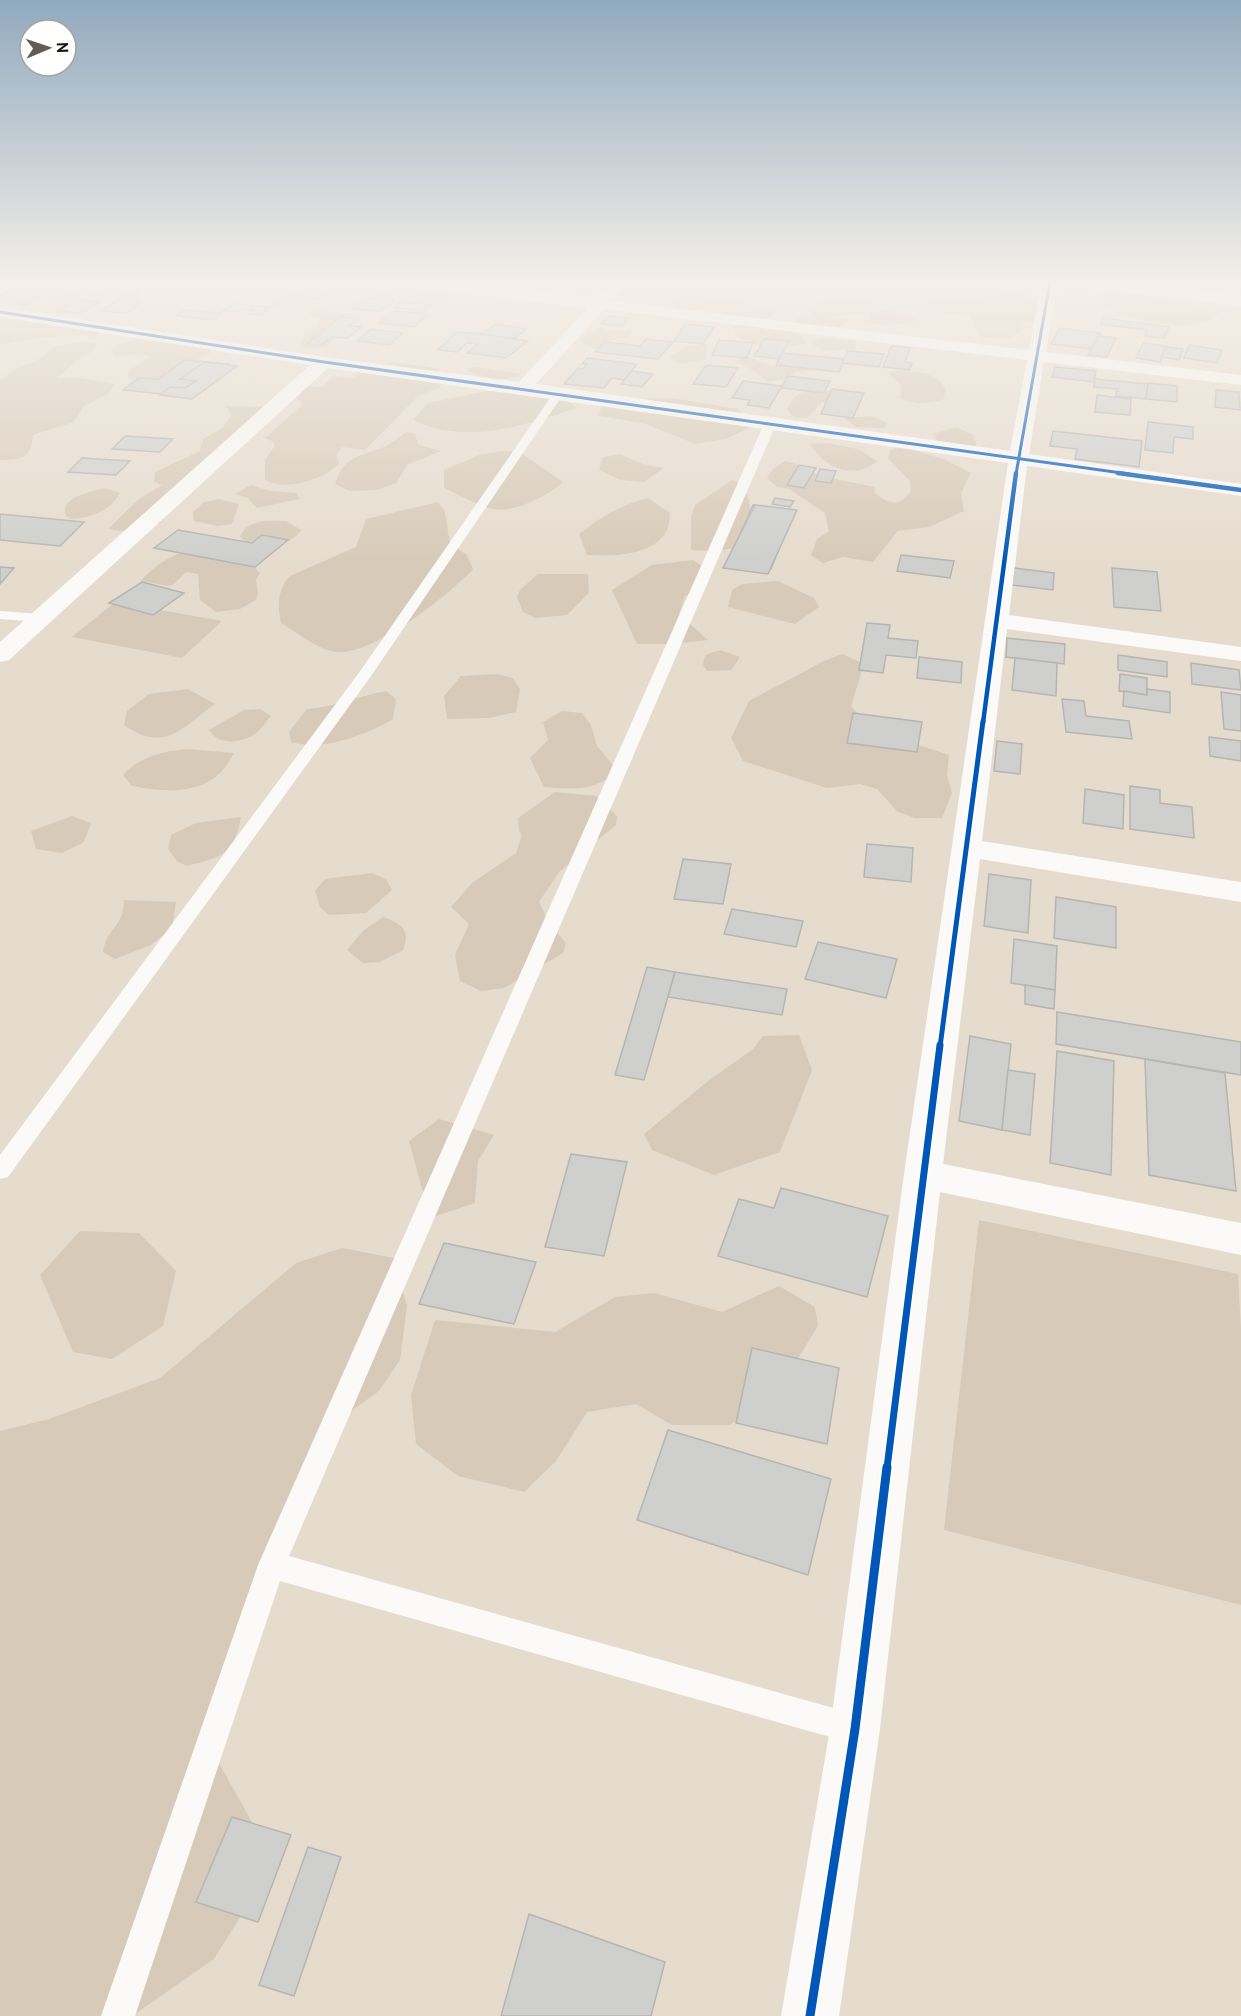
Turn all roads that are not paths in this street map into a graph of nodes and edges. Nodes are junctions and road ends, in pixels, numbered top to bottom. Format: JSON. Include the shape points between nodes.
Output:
{"nodes":[{"id":1,"x":308,"y":376,"type":"edge"},
{"id":2,"x":432,"y":376,"type":"edge"},
{"id":3,"x":534,"y":376,"type":"edge"},
{"id":4,"x":1032,"y":376,"type":"edge"},
{"id":5,"x":1209,"y":376,"type":"edge"},
{"id":6,"x":1241,"y":380,"type":"edge"},
{"id":7,"x":523,"y":388,"type":"junction"},
{"id":8,"x":559,"y":393,"type":"junction"},
{"id":9,"x":770,"y":424,"type":"junction"},
{"id":10,"x":1018,"y":460,"type":"junction"},
{"id":11,"x":1241,"y":490,"type":"edge"},
{"id":12,"x":0,"y":615,"type":"edge"},
{"id":13,"x":40,"y":618,"type":"junction"},
{"id":14,"x":996,"y":620,"type":"junction"},
{"id":15,"x":1241,"y":654,"type":"edge"},
{"id":16,"x":0,"y":655,"type":"edge"},
{"id":17,"x":968,"y":848,"type":"junction"},
{"id":18,"x":1241,"y":892,"type":"edge"},
{"id":19,"x":0,"y":1171,"type":"edge"},
{"id":20,"x":923,"y":1174,"type":"junction"},
{"id":21,"x":1241,"y":1239,"type":"edge"},
{"id":22,"x":272,"y":1565,"type":"junction"},
{"id":23,"x":855,"y":1729,"type":"junction"},
{"id":24,"x":118,"y":2016,"type":"edge"},
{"id":25,"x":810,"y":2016,"type":"edge"}],
"edges":[{"from":1,"to":13,"type":"street"},
{"from":2,"to":7,"type":"street"},
{"from":3,"to":7,"type":"street"},
{"from":4,"to":10,"type":"street"},
{"from":5,"to":6,"type":"street"},
{"from":7,"to":8,"type":"street"},
{"from":8,"to":9,"type":"street"},
{"from":8,"to":19,"type":"lane","via":[[366,673]]},
{"from":9,"to":10,"type":"street"},
{"from":9,"to":22,"type":"lane"},
{"from":10,"to":11,"type":"street"},
{"from":10,"to":14,"type":"street"},
{"from":12,"to":13,"type":"lane"},
{"from":13,"to":16,"type":"street"},
{"from":14,"to":15,"type":"street"},
{"from":14,"to":17,"type":"street"},
{"from":17,"to":18,"type":"street"},
{"from":17,"to":20,"type":"street"},
{"from":20,"to":21,"type":"street"},
{"from":20,"to":23,"type":"street"},
{"from":22,"to":23,"type":"lane"},
{"from":22,"to":24,"type":"lane"},
{"from":23,"to":25,"type":"street"}]}
